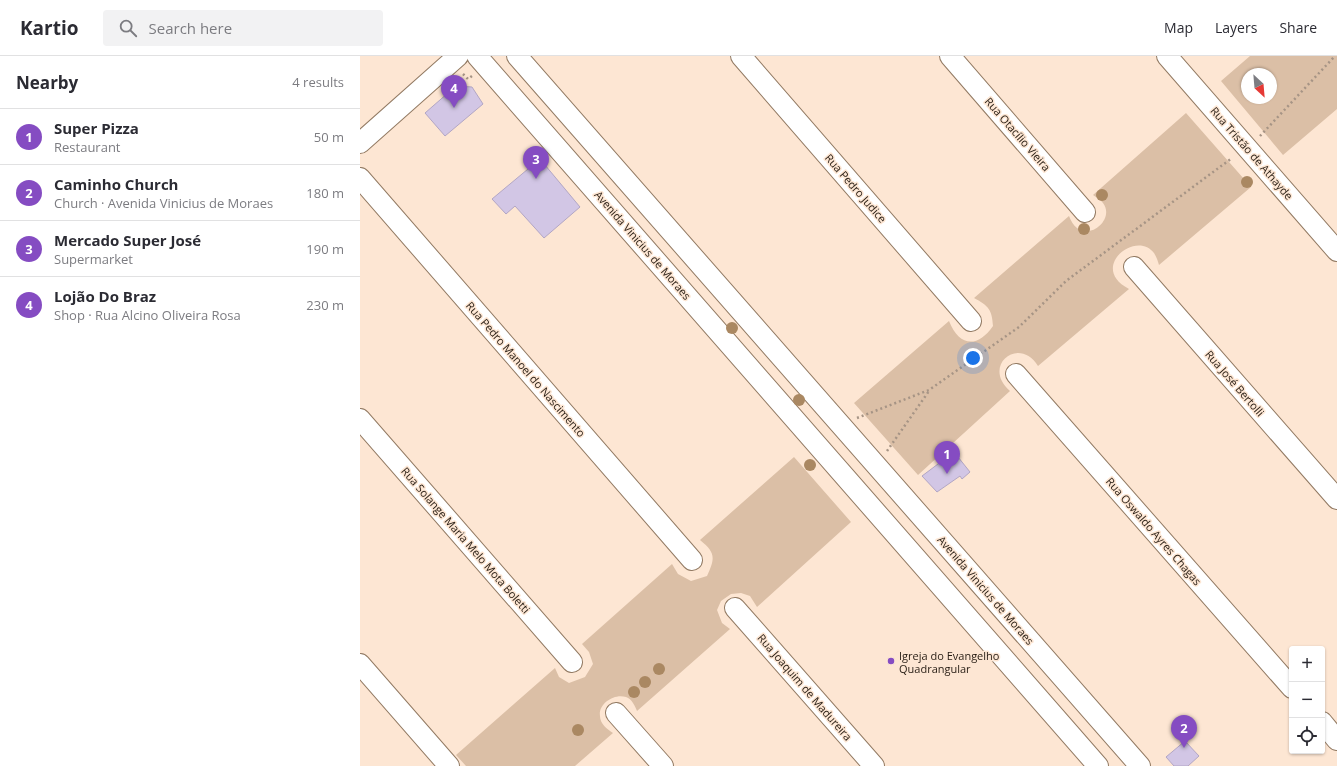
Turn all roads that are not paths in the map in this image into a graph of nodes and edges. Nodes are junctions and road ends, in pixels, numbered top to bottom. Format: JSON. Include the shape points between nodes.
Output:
{"nodes":[{"id":1,"x":458,"y":56,"type":"edge"},
{"id":2,"x":478,"y":56,"type":"edge"},
{"id":3,"x":517,"y":56,"type":"edge"},
{"id":4,"x":741,"y":56,"type":"edge"},
{"id":5,"x":950,"y":56,"type":"edge"},
{"id":6,"x":1167,"y":56,"type":"edge"},
{"id":7,"x":360,"y":143,"type":"edge"},
{"id":8,"x":360,"y":178,"type":"edge"},
{"id":9,"x":1085,"y":212,"type":"dead end"},
{"id":10,"x":1337,"y":251,"type":"edge"},
{"id":11,"x":1134,"y":267,"type":"dead end"},
{"id":12,"x":971,"y":321,"type":"dead end"},
{"id":13,"x":1016,"y":374,"type":"dead end"},
{"id":14,"x":360,"y":419,"type":"edge"},
{"id":15,"x":836,"y":419,"type":"junction"},
{"id":16,"x":808,"y":433,"type":"junction"},
{"id":17,"x":1337,"y":500,"type":"edge"},
{"id":18,"x":692,"y":560,"type":"dead end"},
{"id":19,"x":735,"y":608,"type":"dead end"},
{"id":20,"x":572,"y":662,"type":"dead end"},
{"id":21,"x":360,"y":664,"type":"edge"},
{"id":22,"x":1289,"y":685,"type":"edge"},
{"id":23,"x":616,"y":713,"type":"dead end"},
{"id":24,"x":1325,"y":726,"type":"edge"},
{"id":25,"x":1337,"y":740,"type":"edge"},
{"id":26,"x":449,"y":766,"type":"edge"},
{"id":27,"x":663,"y":766,"type":"edge"},
{"id":28,"x":874,"y":766,"type":"edge"},
{"id":29,"x":1098,"y":766,"type":"edge"},
{"id":30,"x":1140,"y":766,"type":"edge"}],
"edges":[{"from":1,"to":7,"type":"street"},
{"from":2,"to":16,"type":"street","name":"Avenida Vinicius de Moraes"},
{"from":3,"to":15,"type":"street","name":"Avenida Vinicius de Moraes"},
{"from":4,"to":12,"type":"street","name":"Rua Pedro Judice"},
{"from":5,"to":9,"type":"street","name":"Rua Otacílio Vieira"},
{"from":6,"to":10,"type":"street","name":"Rua Tristão de Athayde"},
{"from":8,"to":18,"type":"street","name":"Rua Pedro Manoel do Nascimento"},
{"from":11,"to":17,"type":"street","name":"Rua José Bertolli"},
{"from":13,"to":22,"type":"street","name":"Rua Oswaldo Ayres Chagas"},
{"from":14,"to":20,"type":"street","name":"Rua Solange Maria Melo Mota Boletti"},
{"from":15,"to":16,"type":"street"},
{"from":15,"to":30,"type":"street","name":"Avenida Vinicius de Moraes"},
{"from":16,"to":29,"type":"street","name":"Avenida Vinicius de Moraes"},
{"from":19,"to":28,"type":"street","name":"Rua Joaquim de Madureira"},
{"from":21,"to":26,"type":"street"},
{"from":23,"to":27,"type":"street"},
{"from":24,"to":25,"type":"street"}]}
